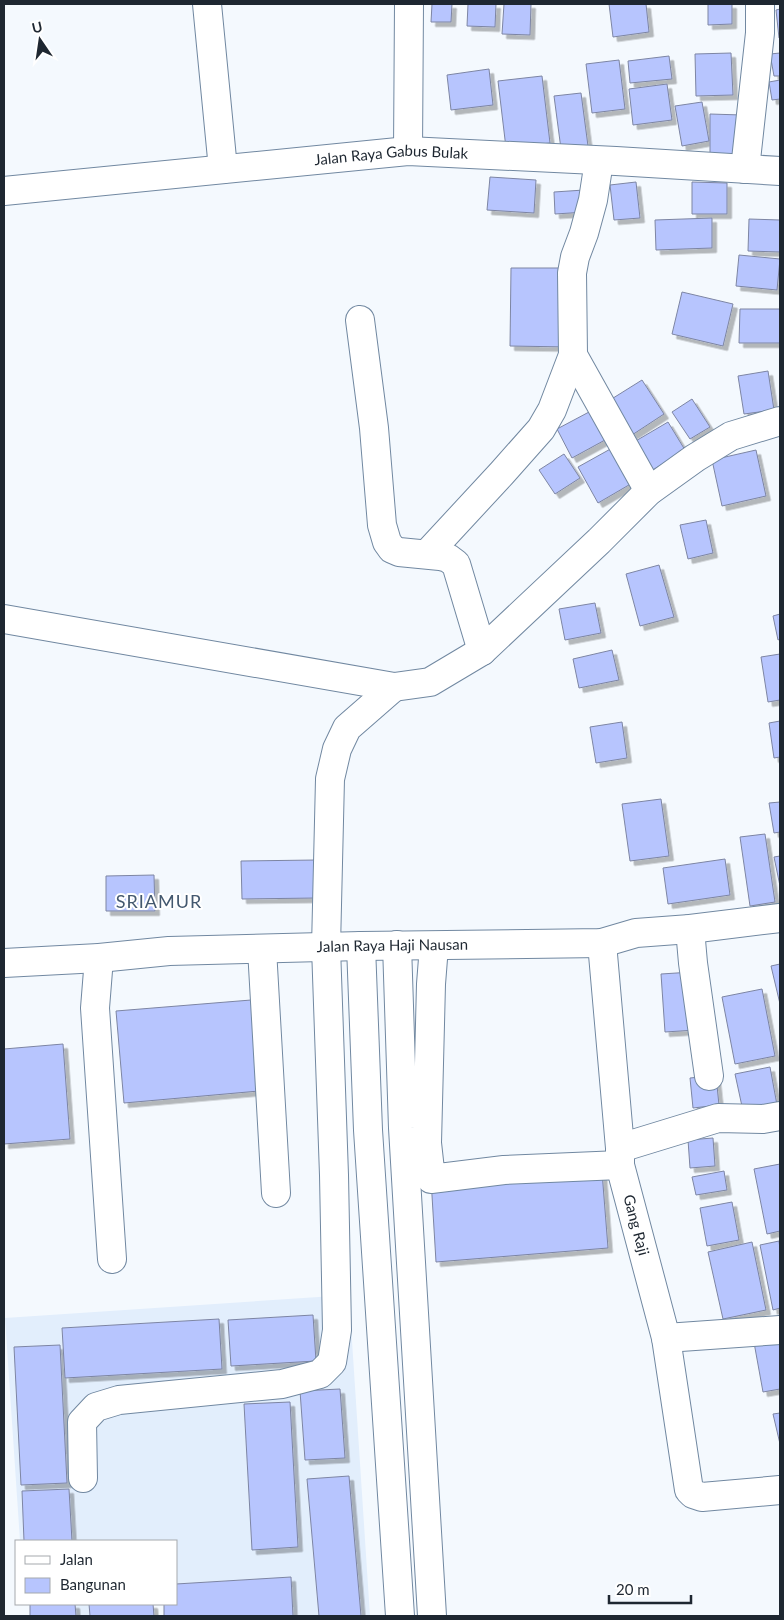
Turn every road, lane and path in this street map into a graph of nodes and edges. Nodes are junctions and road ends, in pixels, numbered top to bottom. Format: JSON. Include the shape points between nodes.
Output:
{"nodes":[{"id":1,"x":207,"y":4,"type":"edge"},
{"id":2,"x":409,"y":4,"type":"edge"},
{"id":3,"x":760,"y":4,"type":"edge"},
{"id":4,"x":408,"y":151,"type":"junction"},
{"id":5,"x":599,"y":161,"type":"junction"},
{"id":6,"x":223,"y":169,"type":"junction"},
{"id":7,"x":744,"y":169,"type":"junction"},
{"id":8,"x":780,"y":171,"type":"edge"},
{"id":9,"x":4,"y":191,"type":"edge"},
{"id":10,"x":360,"y":320,"type":"dead end"},
{"id":11,"x":573,"y":354,"type":"junction"},
{"id":12,"x":780,"y":421,"type":"edge"},
{"id":13,"x":649,"y":491,"type":"junction"},
{"id":14,"x":427,"y":554,"type":"junction"},
{"id":15,"x":4,"y":619,"type":"edge"},
{"id":16,"x":482,"y":651,"type":"junction"},
{"id":17,"x":394,"y":687,"type":"junction"},
{"id":18,"x":780,"y":918,"type":"edge"},
{"id":19,"x":690,"y":930,"type":"junction"},
{"id":20,"x":602,"y":943,"type":"junction"},
{"id":21,"x":397,"y":945,"type":"junction"},
{"id":22,"x":326,"y":946,"type":"junction"},
{"id":23,"x":361,"y":946,"type":"junction"},
{"id":24,"x":434,"y":946,"type":"junction"},
{"id":25,"x":262,"y":949,"type":"junction"},
{"id":26,"x":99,"y":958,"type":"junction"},
{"id":27,"x":4,"y":962,"type":"edge"},
{"id":28,"x":709,"y":1076,"type":"dead end"},
{"id":29,"x":780,"y":1116,"type":"edge"},
{"id":30,"x":403,"y":1128,"type":"junction"},
{"id":31,"x":368,"y":1130,"type":"junction"},
{"id":32,"x":620,"y":1157,"type":"junction"},
{"id":33,"x":276,"y":1192,"type":"dead end"},
{"id":34,"x":112,"y":1259,"type":"dead end"},
{"id":35,"x":780,"y":1330,"type":"edge"},
{"id":36,"x":666,"y":1338,"type":"junction"},
{"id":37,"x":83,"y":1478,"type":"dead end"},
{"id":38,"x":780,"y":1490,"type":"edge"},
{"id":39,"x":400,"y":1616,"type":"edge"},
{"id":40,"x":432,"y":1616,"type":"edge"}],
"edges":[{"from":1,"to":6,"type":"street"},
{"from":2,"to":4,"type":"street"},
{"from":3,"to":7,"type":"street","via":[[760,33]]},
{"from":4,"to":5,"type":"street","name":"Jalan Raya Gabus Bulak"},
{"from":4,"to":6,"type":"street","name":"Jalan Raya Gabus Bulak"},
{"from":5,"to":7,"type":"street","name":"Jalan Raya Gabus Bulak"},
{"from":5,"to":11,"type":"street","via":[[593,200],[574,257]]},
{"from":6,"to":9,"type":"street","name":"Jalan Raya Gabus Bulak"},
{"from":7,"to":8,"type":"street","name":"Jalan Raya Gabus Bulak"},
{"from":10,"to":14,"type":"street","via":[[384,532],[392,549]]},
{"from":11,"to":13,"type":"street"},
{"from":11,"to":14,"type":"street","via":[[541,429]]},
{"from":12,"to":13,"type":"street","via":[[731,436]]},
{"from":13,"to":16,"type":"street"},
{"from":14,"to":16,"type":"street","via":[[448,558],[456,564]]},
{"from":15,"to":17,"type":"street"},
{"from":16,"to":17,"type":"street","via":[[430,682]]},
{"from":17,"to":22,"type":"street","via":[[346,728],[337,749],[330,779]]},
{"from":18,"to":19,"type":"street","name":"Jalan Raya Haji Nausan"},
{"from":19,"to":20,"type":"street","name":"Jalan Raya Haji Nausan","via":[[636,933]]},
{"from":19,"to":28,"type":"street"},
{"from":20,"to":24,"type":"street","name":"Jalan Raya Haji Nausan"},
{"from":20,"to":32,"type":"street","name":"Gang Raji"},
{"from":21,"to":23,"type":"street","name":"Jalan Raya Haji Nausan"},
{"from":21,"to":24,"type":"street","name":"Jalan Raya Haji Nausan"},
{"from":21,"to":30,"type":"street"},
{"from":22,"to":23,"type":"street","name":"Jalan Raya Haji Nausan"},
{"from":22,"to":25,"type":"street","name":"Jalan Raya Haji Nausan"},
{"from":22,"to":37,"type":"street","via":[[337,1321],[332,1362],[320,1374],[282,1384],[119,1400],[96,1407],[82,1422]]},
{"from":23,"to":31,"type":"street"},
{"from":24,"to":32,"type":"street","via":[[427,1143],[431,1179]]},
{"from":25,"to":26,"type":"street","name":"Jalan Raya Haji Nausan","via":[[169,951]]},
{"from":25,"to":33,"type":"street"},
{"from":26,"to":27,"type":"street","name":"Jalan Raya Haji Nausan"},
{"from":26,"to":34,"type":"street","via":[[95,1008]]},
{"from":29,"to":32,"type":"street","via":[[718,1118]]},
{"from":30,"to":31,"type":"street"},
{"from":30,"to":40,"type":"street"},
{"from":31,"to":39,"type":"street"},
{"from":32,"to":36,"type":"street","name":"Gang Raji"},
{"from":35,"to":36,"type":"street"},
{"from":36,"to":38,"type":"street","name":"Gang Raji","via":[[689,1490],[702,1497]]}]}
